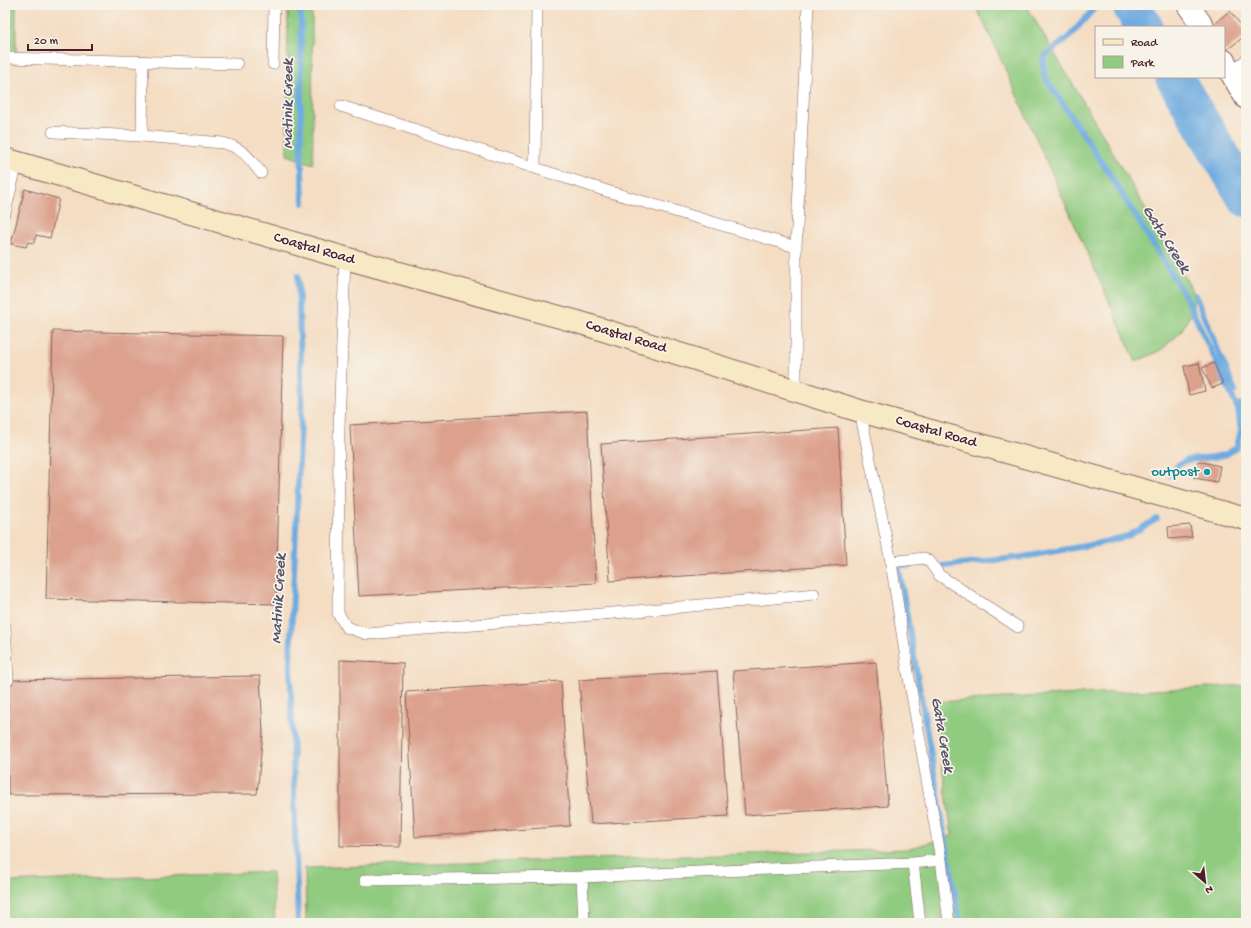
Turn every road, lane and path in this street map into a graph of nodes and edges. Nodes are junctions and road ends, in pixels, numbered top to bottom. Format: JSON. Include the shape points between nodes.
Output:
{"nodes":[{"id":1,"x":274,"y":5,"type":"edge"},
{"id":2,"x":537,"y":5,"type":"edge"},
{"id":3,"x":808,"y":5,"type":"edge"},
{"id":4,"x":5,"y":58,"type":"edge"},
{"id":5,"x":143,"y":61,"type":"junction"},
{"id":6,"x":237,"y":64,"type":"dead end"},
{"id":7,"x":272,"y":64,"type":"dead end"},
{"id":8,"x":1234,"y":64,"type":"edge"},
{"id":9,"x":1246,"y":98,"type":"edge"},
{"id":10,"x":341,"y":106,"type":"dead end"},
{"id":11,"x":53,"y":132,"type":"dead end"},
{"id":12,"x":142,"y":136,"type":"junction"},
{"id":13,"x":11,"y":161,"type":"edge"},
{"id":14,"x":535,"y":168,"type":"junction"},
{"id":15,"x":261,"y":173,"type":"dead end"},
{"id":16,"x":5,"y":212,"type":"edge"},
{"id":17,"x":796,"y":247,"type":"junction"},
{"id":18,"x":345,"y":258,"type":"junction"},
{"id":19,"x":796,"y":390,"type":"junction"},
{"id":20,"x":860,"y":411,"type":"junction"},
{"id":21,"x":1246,"y":519,"type":"edge"},
{"id":22,"x":891,"y":562,"type":"junction"},
{"id":23,"x":814,"y":594,"type":"dead end"},
{"id":24,"x":5,"y":627,"type":"edge"},
{"id":25,"x":1018,"y":627,"type":"dead end"},
{"id":26,"x":8,"y":680,"type":"dead end"},
{"id":27,"x":941,"y":860,"type":"junction"},
{"id":28,"x":913,"y":863,"type":"junction"},
{"id":29,"x":582,"y":877,"type":"junction"},
{"id":30,"x":365,"y":880,"type":"dead end"},
{"id":31,"x":584,"y":923,"type":"edge"},
{"id":32,"x":920,"y":923,"type":"edge"},
{"id":33,"x":950,"y":923,"type":"edge"}],
"edges":[{"from":1,"to":7,"type":"lane"},
{"from":2,"to":14,"type":"lane"},
{"from":3,"to":17,"type":"lane"},
{"from":4,"to":5,"type":"lane"},
{"from":5,"to":6,"type":"lane"},
{"from":5,"to":12,"type":"lane"},
{"from":8,"to":9,"type":"street"},
{"from":10,"to":14,"type":"lane"},
{"from":11,"to":12,"type":"lane"},
{"from":12,"to":15,"type":"lane","via":[[235,146],[244,152]]},
{"from":13,"to":16,"type":"lane"},
{"from":13,"to":18,"type":"main road","name":"Coastal Road"},
{"from":14,"to":17,"type":"lane"},
{"from":17,"to":19,"type":"lane"},
{"from":18,"to":19,"type":"main road","name":"Coastal Road","via":[[578,322]]},
{"from":18,"to":23,"type":"lane","via":[[339,427],[338,613],[346,627],[366,634],[707,606]]},
{"from":19,"to":20,"type":"main road","name":"Coastal Road"},
{"from":20,"to":21,"type":"main road","name":"Coastal Road"},
{"from":20,"to":22,"type":"lane"},
{"from":22,"to":25,"type":"lane","via":[[924,558],[939,575]]},
{"from":22,"to":27,"type":"lane"},
{"from":24,"to":26,"type":"lane"},
{"from":27,"to":28,"type":"lane"},
{"from":27,"to":33,"type":"lane"},
{"from":28,"to":29,"type":"lane"},
{"from":28,"to":32,"type":"lane"},
{"from":29,"to":30,"type":"lane"},
{"from":29,"to":31,"type":"lane"}]}
